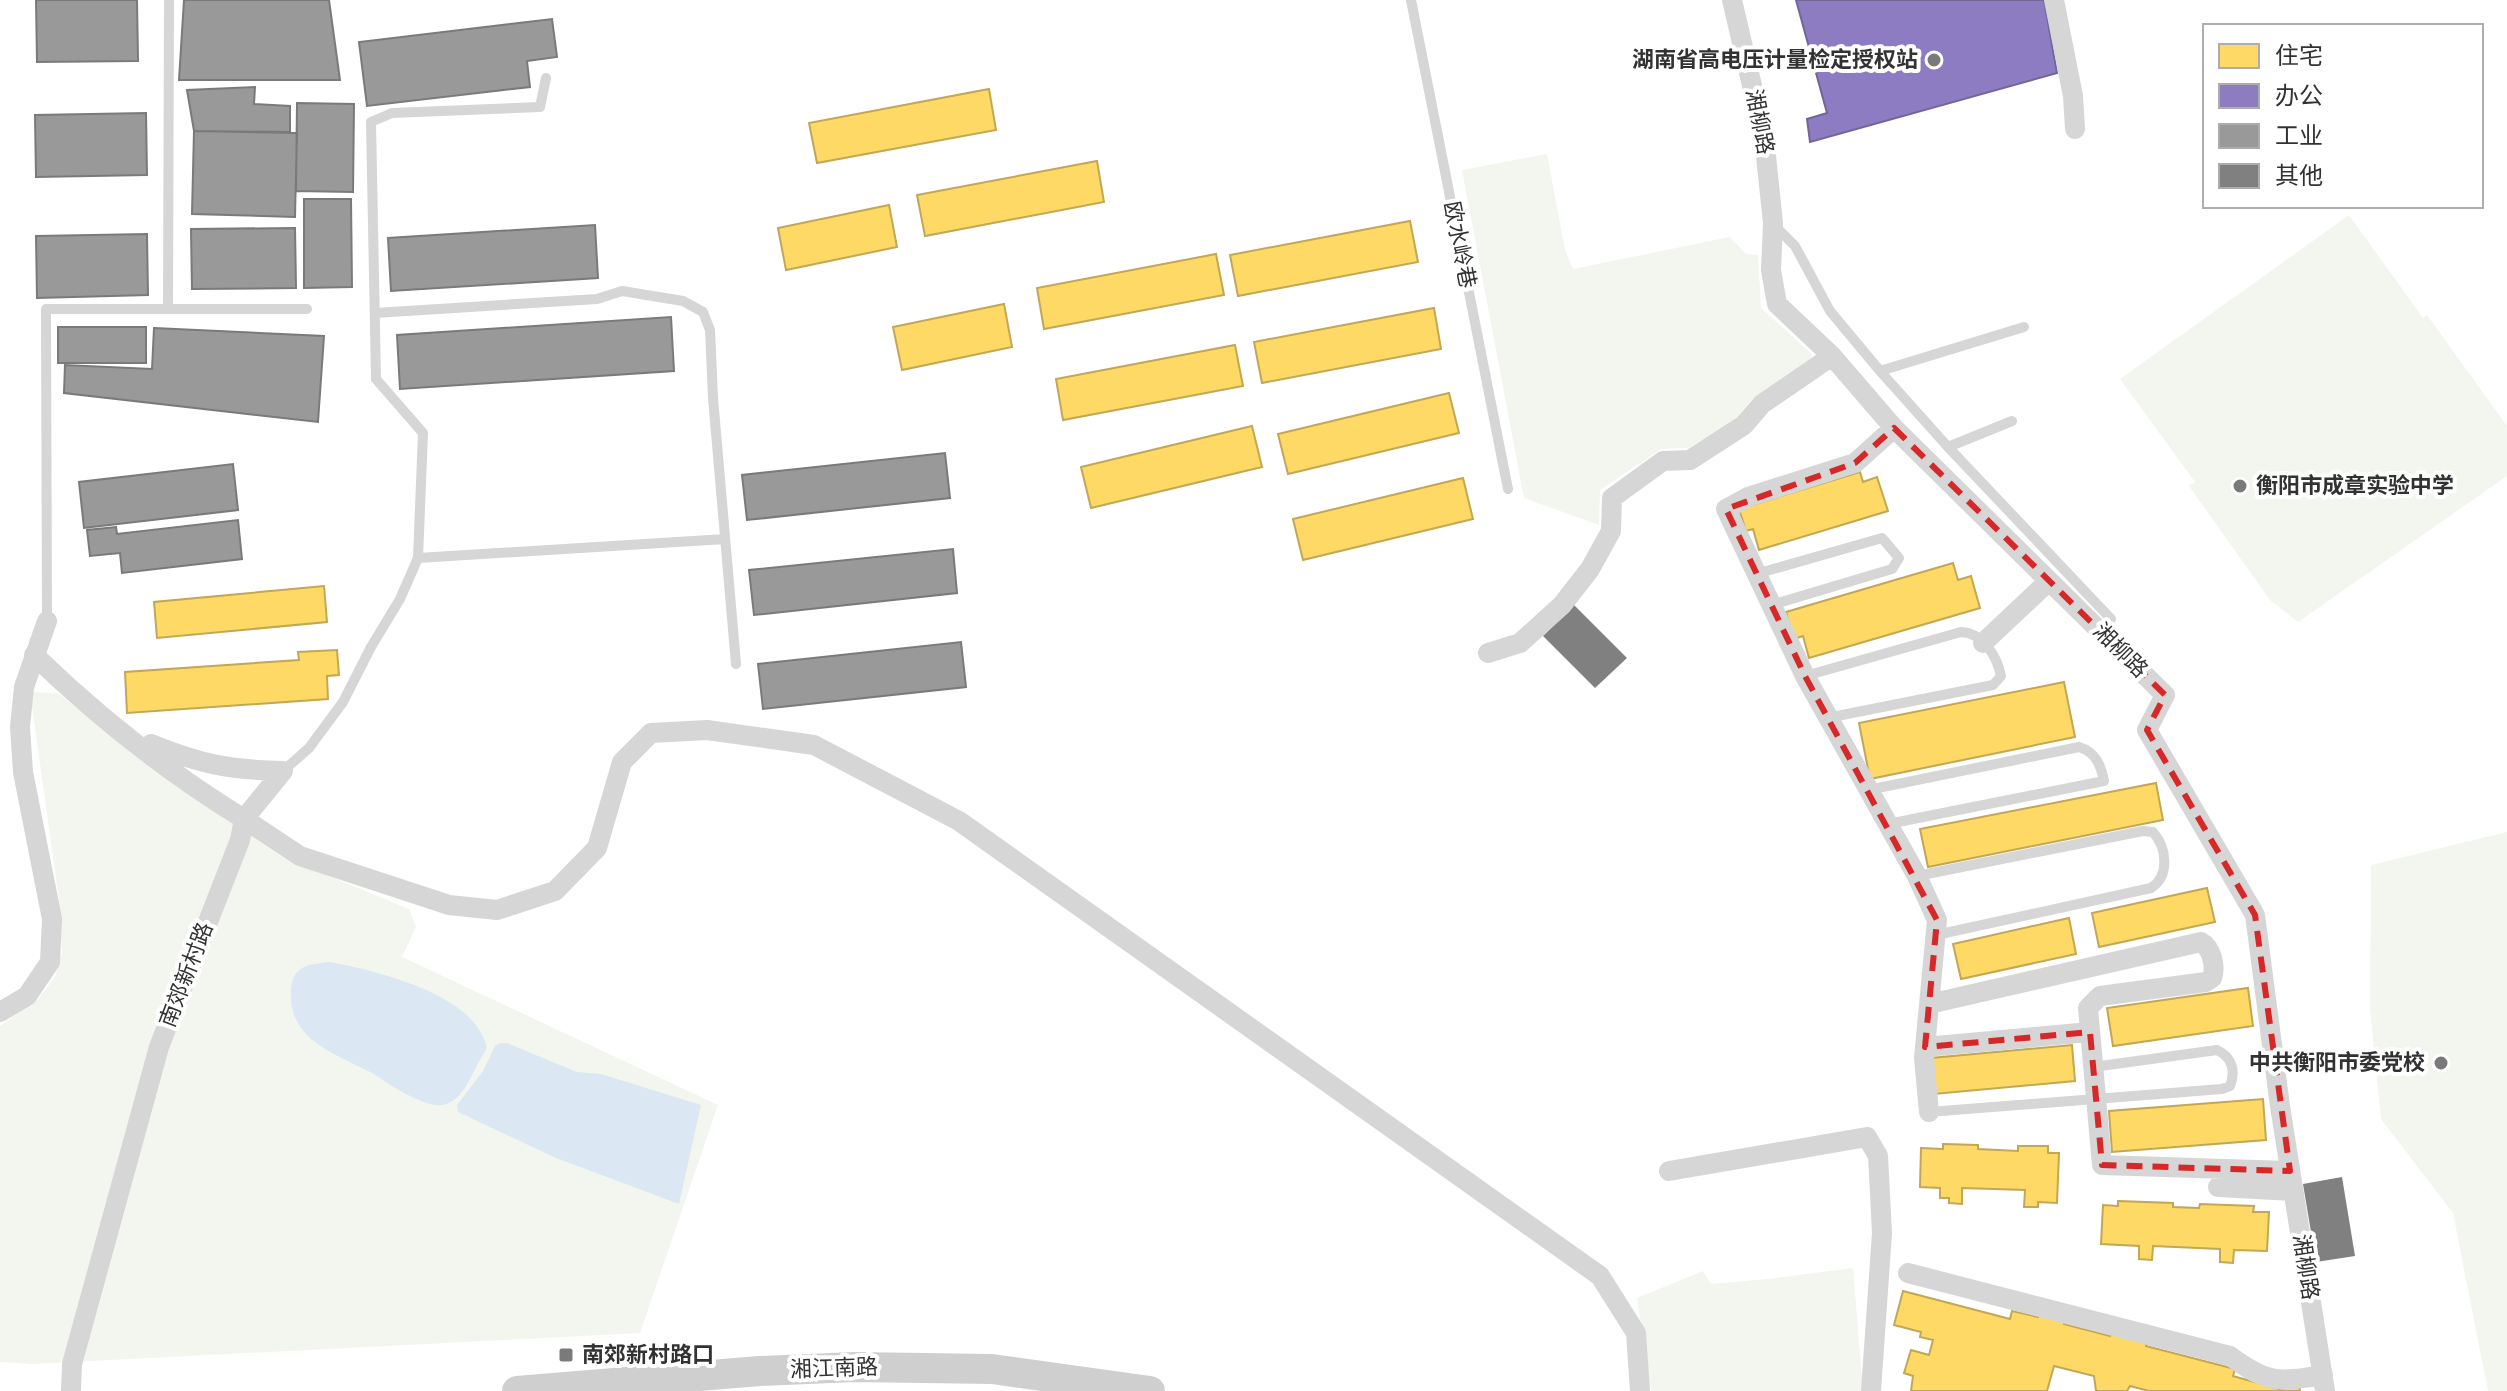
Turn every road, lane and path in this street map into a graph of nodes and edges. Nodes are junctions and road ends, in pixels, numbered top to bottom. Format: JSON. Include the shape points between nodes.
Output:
{"nodes":[{"id":1,"x":169,"y":0,"type":"edge"},
{"id":2,"x":1411,"y":0,"type":"edge"},
{"id":3,"x":1732,"y":0,"type":"edge"},
{"id":4,"x":2054,"y":0,"type":"edge"},
{"id":5,"x":546,"y":78,"type":"dead end"},
{"id":6,"x":2075,"y":129,"type":"dead end"},
{"id":7,"x":1773,"y":223,"type":"junction"},
{"id":8,"x":168,"y":309,"type":"junction"},
{"id":9,"x":307,"y":309,"type":"dead end"},
{"id":10,"x":375,"y":313,"type":"junction"},
{"id":11,"x":2024,"y":327,"type":"dead end"},
{"id":12,"x":1832,"y":356,"type":"junction"},
{"id":13,"x":1880,"y":371,"type":"junction"},
{"id":14,"x":2012,"y":421,"type":"dead end"},
{"id":15,"x":1894,"y":428,"type":"junction"},
{"id":16,"x":1948,"y":447,"type":"junction"},
{"id":17,"x":1508,"y":489,"type":"dead end"},
{"id":18,"x":725,"y":539,"type":"junction"},
{"id":19,"x":418,"y":558,"type":"junction"},
{"id":20,"x":1756,"y":574,"type":"junction"},
{"id":21,"x":2049,"y":581,"type":"junction"},
{"id":22,"x":1771,"y":605,"type":"junction"},
{"id":23,"x":2111,"y":619,"type":"dead end"},
{"id":24,"x":47,"y":621,"type":"joint"},
{"id":25,"x":1983,"y":643,"type":"junction"},
{"id":26,"x":1488,"y":653,"type":"dead end"},
{"id":27,"x":34,"y":655,"type":"junction"},
{"id":28,"x":736,"y":664,"type":"dead end"},
{"id":29,"x":1805,"y":676,"type":"junction"},
{"id":30,"x":1827,"y":718,"type":"junction"},
{"id":31,"x":127,"y":734,"type":"junction"},
{"id":32,"x":283,"y":771,"type":"junction"},
{"id":33,"x":1868,"y":790,"type":"junction"},
{"id":34,"x":244,"y":819,"type":"junction"},
{"id":35,"x":1887,"y":824,"type":"junction"},
{"id":36,"x":1917,"y":876,"type":"junction"},
{"id":37,"x":1936,"y":935,"type":"junction"},
{"id":38,"x":1929,"y":1004,"type":"junction"},
{"id":39,"x":0,"y":1012,"type":"edge"},
{"id":40,"x":2090,"y":1032,"type":"junction"},
{"id":41,"x":1925,"y":1047,"type":"junction"},
{"id":42,"x":2093,"y":1067,"type":"junction"},
{"id":43,"x":2096,"y":1099,"type":"junction"},
{"id":44,"x":1929,"y":1112,"type":"joint"},
{"id":45,"x":1669,"y":1171,"type":"dead end"},
{"id":46,"x":2243,"y":1179,"type":"junction"},
{"id":47,"x":2292,"y":1181,"type":"junction"},
{"id":48,"x":2218,"y":1187,"type":"dead end"},
{"id":49,"x":1908,"y":1273,"type":"dead end"},
{"id":50,"x":2324,"y":1383,"type":"edge"},
{"id":51,"x":71,"y":1391,"type":"edge"},
{"id":52,"x":517,"y":1391,"type":"edge"},
{"id":53,"x":1150,"y":1391,"type":"edge"},
{"id":54,"x":1640,"y":1391,"type":"edge"},
{"id":55,"x":1871,"y":1391,"type":"edge"}],
"edges":[{"from":1,"to":8,"type":"lane"},
{"from":2,"to":17,"type":"lane","name":"欧水岭巷"},
{"from":3,"to":7,"type":"street","name":"湘柳路","via":[[1764,137]]},
{"from":4,"to":6,"type":"street"},
{"from":5,"to":10,"type":"lane","via":[[540,107],[392,113],[371,122]]},
{"from":7,"to":12,"type":"street","name":"湘柳路","via":[[1771,270],[1777,304]]},
{"from":7,"to":13,"type":"lane","via":[[1795,246],[1830,311]]},
{"from":8,"to":9,"type":"lane"},
{"from":8,"to":24,"type":"lane","via":[[46,309]]},
{"from":10,"to":18,"type":"lane","via":[[597,299],[622,291],[683,301],[703,312],[710,330]]},
{"from":10,"to":19,"type":"lane","via":[[376,379],[423,433]]},
{"from":11,"to":13,"type":"lane"},
{"from":12,"to":15,"type":"street","name":"湘柳路"},
{"from":12,"to":26,"type":"street","via":[[1690,460],[1663,461],[1612,498],[1611,531],[1562,605],[1520,643]]},
{"from":13,"to":16,"type":"lane"},
{"from":14,"to":16,"type":"lane"},
{"from":15,"to":20,"type":"street","via":[[1855,463],[1726,509]]},
{"from":15,"to":21,"type":"street","name":"湘柳路"},
{"from":16,"to":23,"type":"lane"},
{"from":18,"to":19,"type":"lane"},
{"from":18,"to":28,"type":"lane"},
{"from":19,"to":32,"type":"lane","via":[[343,702],[309,748]]},
{"from":20,"to":22,"type":"street"},
{"from":20,"to":22,"type":"lane","via":[[1882,538],[1899,558],[1892,569]]},
{"from":21,"to":25,"type":"street"},
{"from":21,"to":47,"type":"street","name":"湘柳路","via":[[2165,695],[2147,730],[2255,915]]},
{"from":22,"to":29,"type":"street"},
{"from":24,"to":27,"type":"street"},
{"from":25,"to":29,"type":"lane","via":[[1961,632]]},
{"from":25,"to":30,"type":"lane","via":[[1998,663],[2001,676],[1993,685]]},
{"from":27,"to":31,"type":"street"},
{"from":27,"to":39,"type":"street","via":[[20,727],[23,772],[52,919],[50,962],[27,996]]},
{"from":29,"to":30,"type":"street"},
{"from":30,"to":33,"type":"street"},
{"from":31,"to":32,"type":"street","via":[[185,758],[236,770]]},
{"from":31,"to":34,"type":"street"},
{"from":32,"to":34,"type":"street"},
{"from":33,"to":35,"type":"street"},
{"from":33,"to":35,"type":"lane","via":[[2079,747],[2102,767],[2104,781]]},
{"from":34,"to":51,"type":"street","name":"南郊新村路","via":[[159,1047],[72,1364]]},
{"from":34,"to":54,"type":"street","via":[[300,856],[449,905],[497,910],[555,891],[597,848],[622,762],[651,733],[707,730],[814,745],[959,821],[1600,1276],[1636,1333]]},
{"from":35,"to":36,"type":"street"},
{"from":36,"to":37,"type":"street","via":[[1937,920]]},
{"from":36,"to":37,"type":"lane","via":[[2143,831],[2158,837],[2164,874],[2151,888]]},
{"from":37,"to":38,"type":"street"},
{"from":38,"to":40,"type":"street","via":[[2201,942],[2207,945],[2212,978],[2100,996],[2088,1008]]},
{"from":38,"to":41,"type":"street"},
{"from":40,"to":41,"type":"street"},
{"from":40,"to":42,"type":"street"},
{"from":41,"to":44,"type":"street"},
{"from":42,"to":43,"type":"street"},
{"from":42,"to":43,"type":"lane","via":[[2217,1050],[2231,1062],[2234,1077],[2222,1089]]},
{"from":43,"to":44,"type":"lane"},
{"from":43,"to":46,"type":"street","via":[[2102,1165]]},
{"from":45,"to":55,"type":"street","via":[[1867,1137],[1878,1156],[1882,1233]]},
{"from":46,"to":47,"type":"street"},
{"from":46,"to":48,"type":"street"},
{"from":47,"to":50,"type":"street","name":"湘柳路"},
{"from":49,"to":50,"type":"street","via":[[2230,1356],[2254,1374],[2282,1382]]},
{"from":52,"to":53,"type":"main road","name":"湘江南路","via":[[854,1367],[992,1369]]}]}
